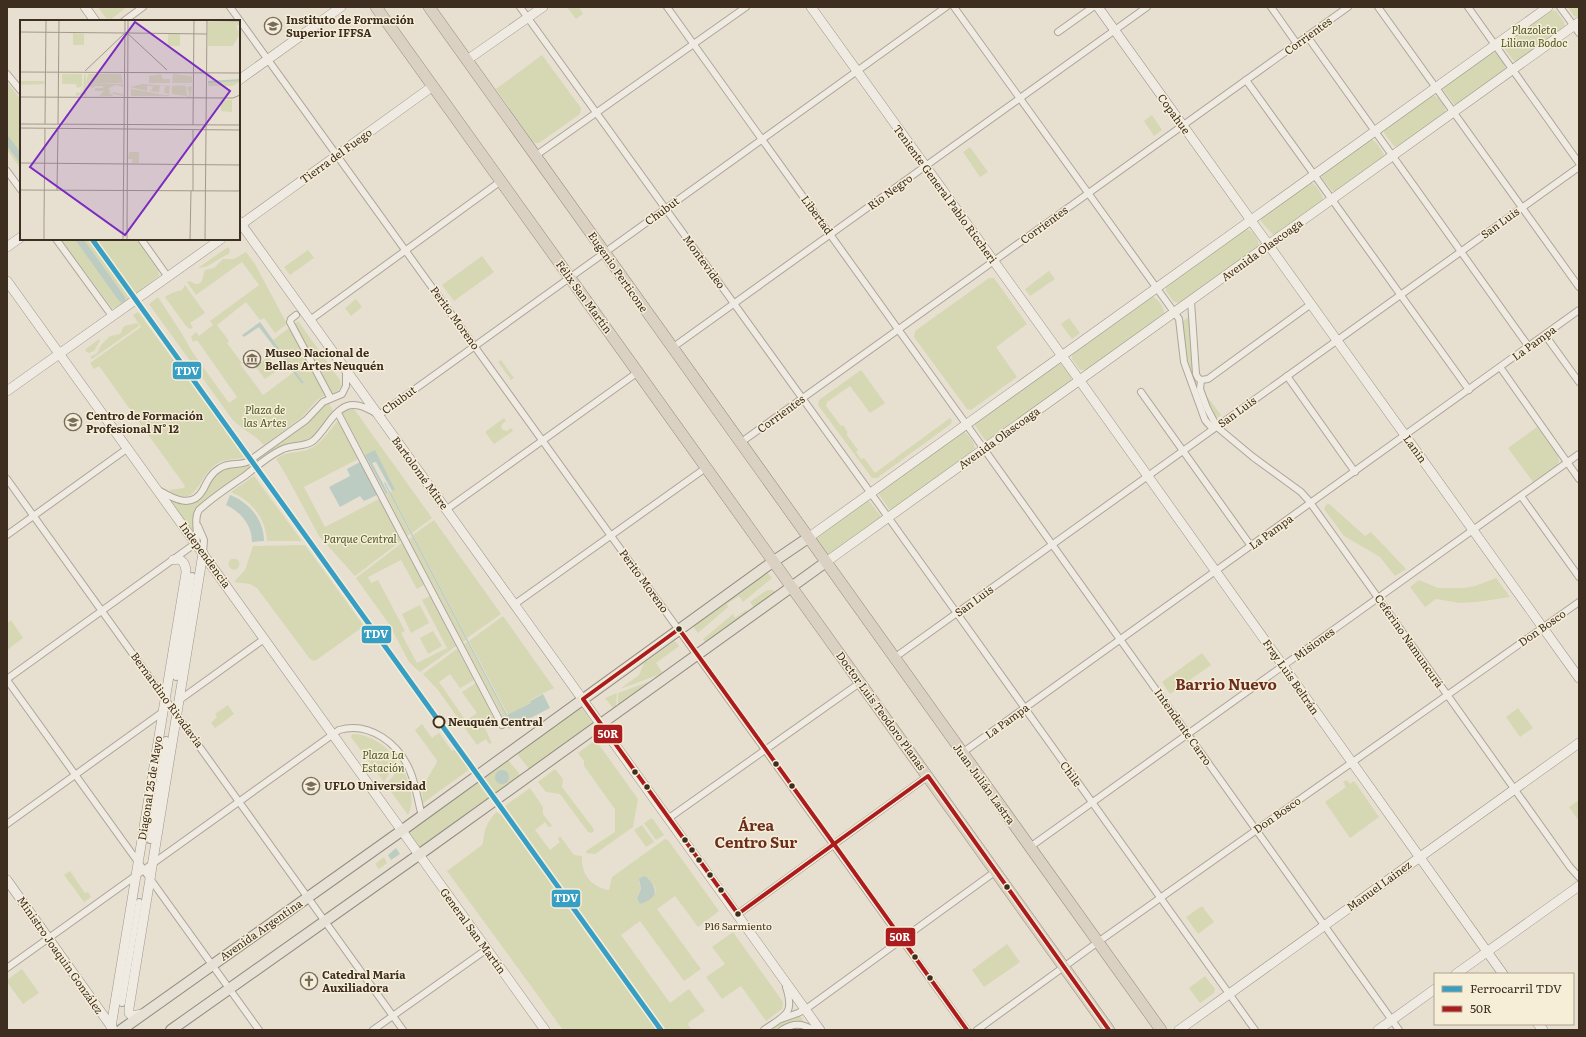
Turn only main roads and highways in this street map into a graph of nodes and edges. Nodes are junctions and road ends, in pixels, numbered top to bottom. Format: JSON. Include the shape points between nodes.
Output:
{"nodes":[{"id":1,"x":85,"y":7,"type":"edge"},
{"id":2,"x":341,"y":7,"type":"edge"},
{"id":3,"x":376,"y":7,"type":"edge"},
{"id":4,"x":429,"y":7,"type":"edge"},
{"id":5,"x":542,"y":7,"type":"edge"},
{"id":6,"x":811,"y":7,"type":"edge"},
{"id":7,"x":1098,"y":7,"type":"edge"},
{"id":8,"x":1548,"y":7,"type":"edge"},
{"id":9,"x":94,"y":20,"type":"edge"},
{"id":10,"x":1577,"y":27,"type":"edge"},
{"id":11,"x":467,"y":60,"type":"junction"},
{"id":12,"x":240,"y":79,"type":"edge"},
{"id":13,"x":433,"y":86,"type":"junction"},
{"id":14,"x":1251,"y":220,"type":"junction"},
{"id":15,"x":240,"y":224,"type":"edge"},
{"id":16,"x":20,"y":238,"type":"edge"},
{"id":17,"x":220,"y":240,"type":"edge"},
{"id":18,"x":1268,"y":245,"type":"junction"},
{"id":19,"x":7,"y":247,"type":"edge"},
{"id":20,"x":7,"y":280,"type":"edge"},
{"id":21,"x":60,"y":354,"type":"junction"},
{"id":22,"x":1062,"y":355,"type":"junction"},
{"id":23,"x":1080,"y":381,"type":"junction"},
{"id":24,"x":7,"y":391,"type":"edge"},
{"id":25,"x":808,"y":538,"type":"junction"},
{"id":26,"x":203,"y":553,"type":"junction"},
{"id":27,"x":173,"y":560,"type":"road end"},
{"id":28,"x":774,"y":561,"type":"junction"},
{"id":29,"x":826,"y":562,"type":"junction"},
{"id":30,"x":192,"y":575,"type":"junction"},
{"id":31,"x":792,"y":586,"type":"junction"},
{"id":32,"x":176,"y":677,"type":"junction"},
{"id":33,"x":1579,"y":678,"type":"edge"},
{"id":34,"x":583,"y":699,"type":"junction"},
{"id":35,"x":602,"y":724,"type":"junction"},
{"id":36,"x":166,"y":740,"type":"junction"},
{"id":37,"x":1579,"y":743,"type":"edge"},
{"id":38,"x":401,"y":831,"type":"junction"},
{"id":39,"x":150,"y":840,"type":"junction"},
{"id":40,"x":419,"y":856,"type":"junction"},
{"id":41,"x":1419,"y":857,"type":"junction"},
{"id":42,"x":7,"y":880,"type":"edge"},
{"id":43,"x":1579,"y":886,"type":"edge"},
{"id":44,"x":139,"y":902,"type":"junction"},
{"id":45,"x":1487,"y":952,"type":"junction"},
{"id":46,"x":1457,"y":973,"type":"edge"},
{"id":47,"x":1502,"y":973,"type":"edge"},
{"id":48,"x":1434,"y":990,"type":"edge"},
{"id":49,"x":122,"y":1003,"type":"junction"},
{"id":50,"x":142,"y":1014,"type":"junction"},
{"id":51,"x":115,"y":1029,"type":"edge"},
{"id":52,"x":172,"y":1030,"type":"edge"},
{"id":53,"x":545,"y":1030,"type":"edge"},
{"id":54,"x":820,"y":1030,"type":"edge"},
{"id":55,"x":1109,"y":1030,"type":"edge"},
{"id":56,"x":1161,"y":1030,"type":"edge"},
{"id":57,"x":1179,"y":1030,"type":"edge"},
{"id":58,"x":1378,"y":1030,"type":"edge"}],
"edges":[{"from":1,"to":9,"type":"main road"},
{"from":2,"to":12,"type":"main road"},
{"from":3,"to":13,"type":"highway","name":"Félix San Martín"},
{"from":4,"to":11,"type":"highway","name":"Eugenio Perticone"},
{"from":5,"to":11,"type":"main road"},
{"from":6,"to":22,"type":"main road","name":"Teniente General Pablo Riccheri"},
{"from":7,"to":14,"type":"main road","name":"Copahue"},
{"from":8,"to":14,"type":"main road"},
{"from":10,"to":18,"type":"main road","name":"Avenida Olascoaga","via":[[1513,69]]},
{"from":11,"to":25,"type":"highway","name":"Eugenio Perticone"},
{"from":13,"to":15,"type":"main road","name":"Tierra del Fuego"},
{"from":13,"to":28,"type":"highway","name":"Félix San Martín"},
{"from":14,"to":18,"type":"main road","name":"Lanín"},
{"from":14,"to":22,"type":"main road"},
{"from":15,"to":34,"type":"main road","name":"Bartolomé Mitre"},
{"from":16,"to":19,"type":"main road"},
{"from":17,"to":21,"type":"main road"},
{"from":18,"to":23,"type":"main road","name":"Avenida Olascoaga"},
{"from":18,"to":33,"type":"main road","name":"Lanín"},
{"from":20,"to":21,"type":"main road","name":"Independencia"},
{"from":21,"to":24,"type":"main road"},
{"from":21,"to":26,"type":"main road","name":"Independencia"},
{"from":22,"to":23,"type":"main road","name":"Teniente General Pablo Riccheri"},
{"from":22,"to":25,"type":"main road"},
{"from":23,"to":29,"type":"main road","name":"Avenida Olascoaga"},
{"from":23,"to":41,"type":"main road","name":"Fray Luis Beltrán"},
{"from":25,"to":28,"type":"main road"},
{"from":25,"to":29,"type":"highway","name":"Juan Julián Lastra"},
{"from":26,"to":30,"type":"main road","name":"Diagonal 25 de Mayo"},
{"from":26,"to":38,"type":"main road","name":"Independencia"},
{"from":27,"to":30,"type":"main road","via":[[182,561]]},
{"from":28,"to":31,"type":"highway","name":"Félix San Martín"},
{"from":28,"to":34,"type":"main road"},
{"from":29,"to":31,"type":"main road","name":"Avenida Olascoaga"},
{"from":29,"to":56,"type":"highway","name":"Juan Julián Lastra"},
{"from":30,"to":32,"type":"main road","name":"Diagonal 25 de Mayo"},
{"from":30,"to":32,"type":"main road","name":"Diagonal 25 de Mayo"},
{"from":31,"to":35,"type":"main road","name":"Avenida Olascoaga"},
{"from":31,"to":55,"type":"highway","name":"Doctor Luis Teodoro Planas"},
{"from":32,"to":36,"type":"main road","name":"Diagonal 25 de Mayo","via":[[180,700],[177,715]]},
{"from":32,"to":36,"type":"main road","name":"Diagonal 25 de Mayo","via":[[165,698],[163,712]]},
{"from":34,"to":35,"type":"main road","name":"Bartolomé Mitre"},
{"from":34,"to":38,"type":"main road"},
{"from":35,"to":40,"type":"main road","name":"Avenida Olascoaga"},
{"from":35,"to":54,"type":"main road","name":"Bartolomé Mitre"},
{"from":36,"to":39,"type":"main road","name":"Diagonal 25 de Mayo"},
{"from":36,"to":39,"type":"main road","name":"Diagonal 25 de Mayo"},
{"from":37,"to":41,"type":"main road","name":"Manuel Lainez"},
{"from":38,"to":40,"type":"main road","name":"General San Martín"},
{"from":38,"to":50,"type":"main road","name":"Avenida Argentina"},
{"from":39,"to":44,"type":"main road","name":"Diagonal 25 de Mayo","via":[[139,869]]},
{"from":39,"to":44,"type":"main road","name":"Diagonal 25 de Mayo","via":[[153,862],[151,880]]},
{"from":40,"to":52,"type":"main road"},
{"from":40,"to":53,"type":"main road","name":"General San Martín"},
{"from":41,"to":45,"type":"main road","name":"Fray Luis Beltrán"},
{"from":41,"to":57,"type":"main road","name":"Manuel Lainez"},
{"from":42,"to":51,"type":"main road","name":"Ministro Joaquín González"},
{"from":43,"to":45,"type":"main road"},
{"from":44,"to":49,"type":"main road","name":"Diagonal 25 de Mayo"},
{"from":44,"to":49,"type":"main road","name":"Diagonal 25 de Mayo"},
{"from":45,"to":46,"type":"main road"},
{"from":45,"to":47,"type":"main road","name":"Fray Luis Beltrán"},
{"from":48,"to":58,"type":"main road"},
{"from":49,"to":50,"type":"main road","via":[[131,1015]]},
{"from":49,"to":51,"type":"main road","name":"Diagonal 25 de Mayo"},
{"from":50,"to":51,"type":"main road","name":"Avenida Argentina"}]}
